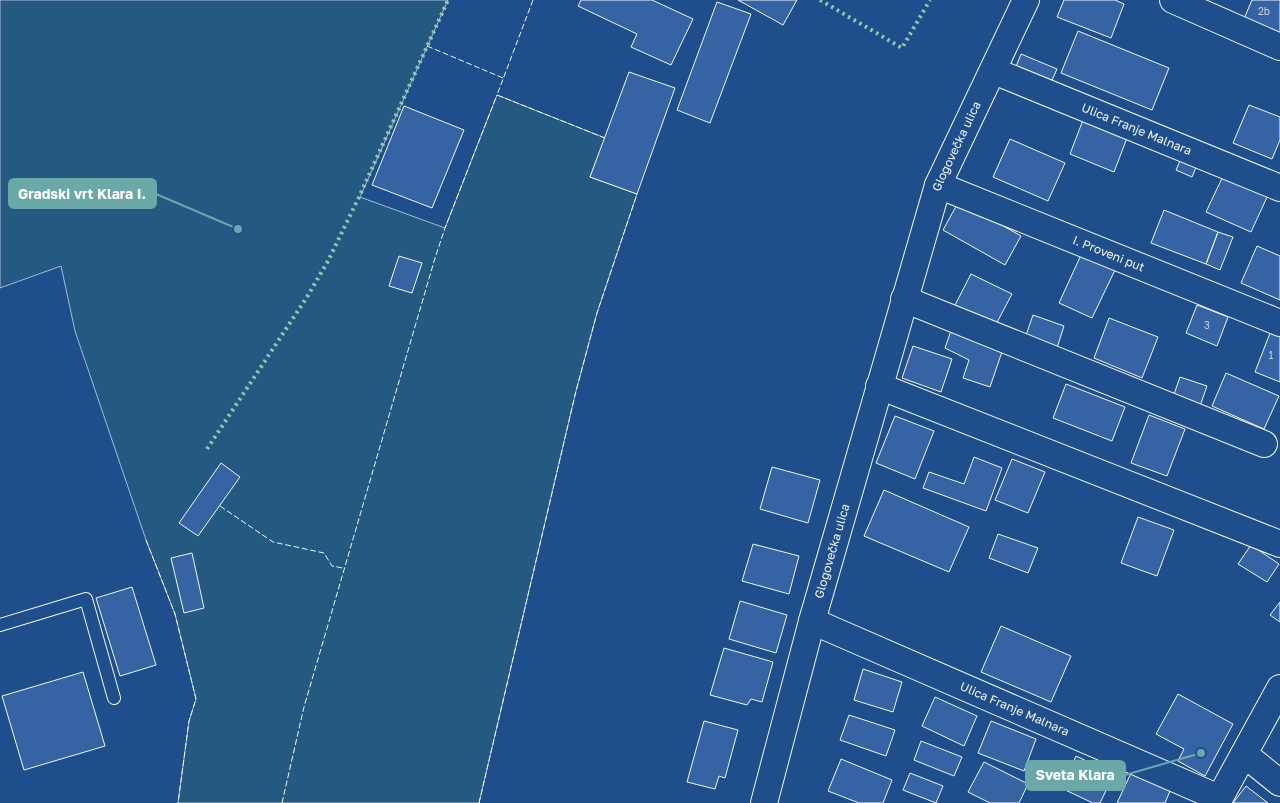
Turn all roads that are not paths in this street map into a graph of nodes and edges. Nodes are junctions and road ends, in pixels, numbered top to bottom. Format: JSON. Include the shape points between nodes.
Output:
{"nodes":[{"id":1,"x":1026,"y":0,"type":"edge"},
{"id":2,"x":1173,"y":0,"type":"edge"},
{"id":3,"x":1280,"y":47,"type":"edge"},
{"id":4,"x":994,"y":71,"type":"junction"},
{"id":5,"x":938,"y":185,"type":"junction"},
{"id":6,"x":1280,"y":188,"type":"edge"},
{"id":7,"x":904,"y":299,"type":"junction"},
{"id":8,"x":1280,"y":323,"type":"edge"},
{"id":9,"x":879,"y":386,"type":"junction"},
{"id":10,"x":1264,"y":444,"type":"dead end"},
{"id":11,"x":1280,"y":544,"type":"edge"},
{"id":12,"x":812,"y":620,"type":"junction"},
{"id":13,"x":0,"y":625,"type":"edge"},
{"id":14,"x":1280,"y":688,"type":"edge"},
{"id":15,"x":114,"y":698,"type":"dead end"},
{"id":16,"x":1244,"y":754,"type":"junction"},
{"id":17,"x":1280,"y":784,"type":"edge"},
{"id":18,"x":1218,"y":800,"type":"edge"},
{"id":19,"x":764,"y":803,"type":"edge"}],
"edges":[{"from":1,"to":4,"type":"street","name":"Glogovečka ulica"},
{"from":2,"to":3,"type":"street"},
{"from":4,"to":5,"type":"street","name":"Glogovečka ulica"},
{"from":4,"to":6,"type":"street","name":"Ulica Franje Malnara"},
{"from":5,"to":7,"type":"street","name":"Glogovečka ulica"},
{"from":5,"to":8,"type":"street","name":"I. Proveni put"},
{"from":7,"to":9,"type":"street","name":"Glogovečka ulica"},
{"from":7,"to":10,"type":"street"},
{"from":9,"to":11,"type":"street"},
{"from":9,"to":12,"type":"street","name":"Glogovečka ulica"},
{"from":12,"to":18,"type":"street","name":"Ulica Franje Malnara"},
{"from":12,"to":19,"type":"street","name":"Glogovečka ulica"},
{"from":13,"to":15,"type":"lane","via":[[86,599]]},
{"from":14,"to":16,"type":"street","name":"Ulica Franje Malnara"},
{"from":16,"to":17,"type":"street"},
{"from":16,"to":18,"type":"street","name":"Ulica Franje Malnara"}]}
